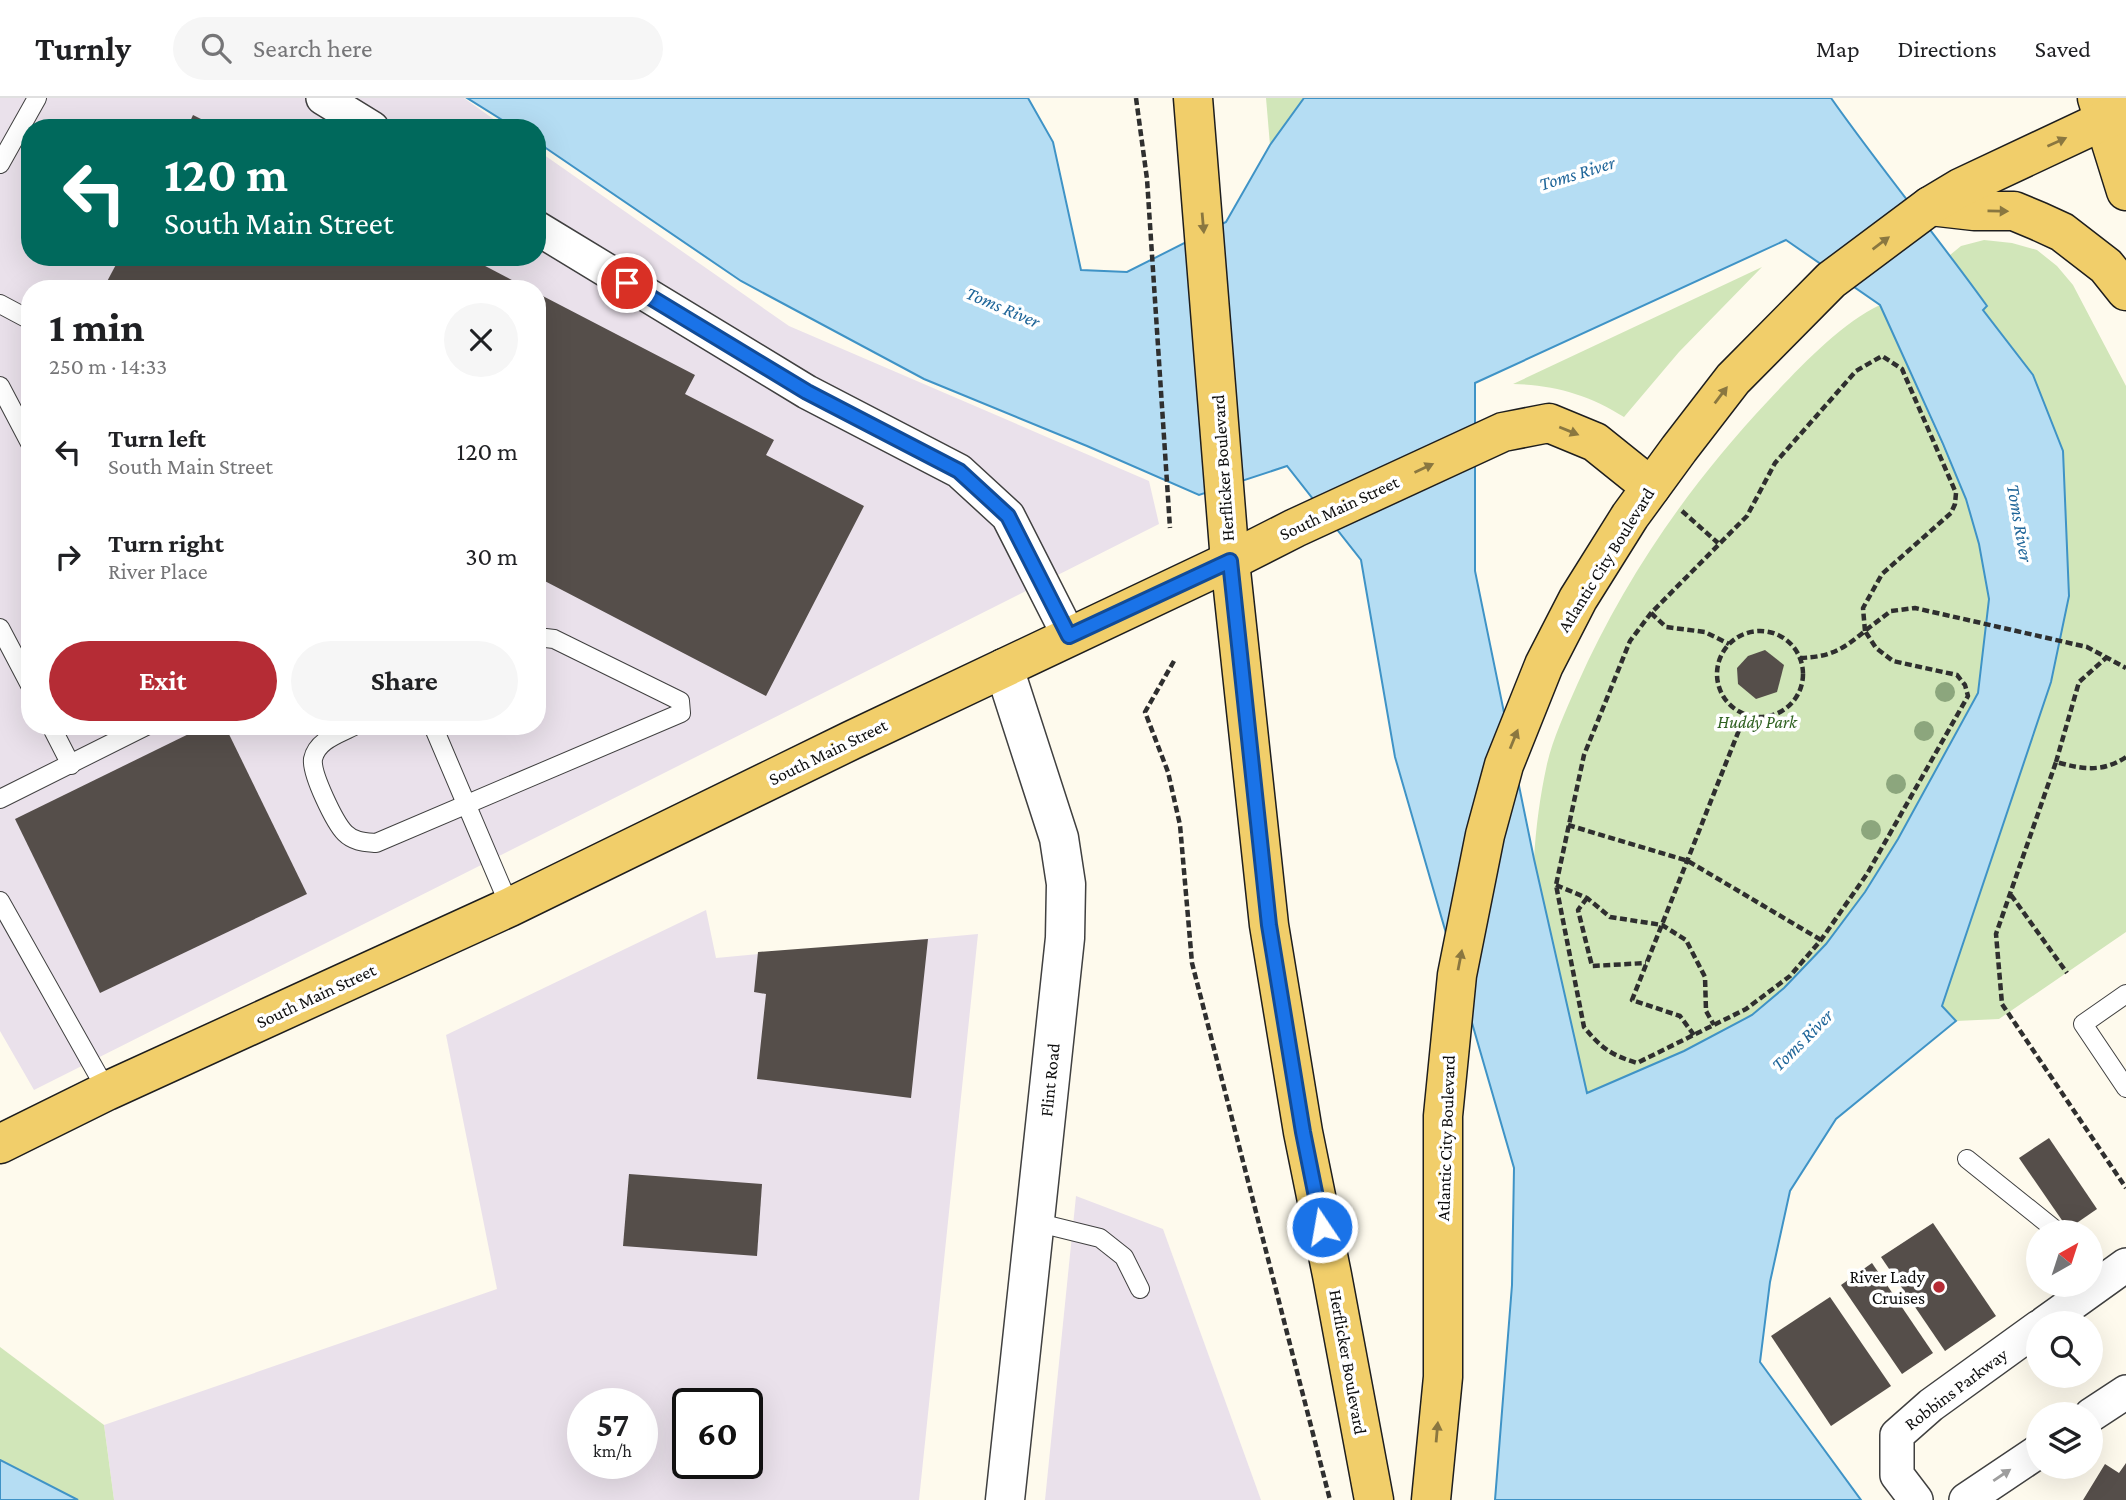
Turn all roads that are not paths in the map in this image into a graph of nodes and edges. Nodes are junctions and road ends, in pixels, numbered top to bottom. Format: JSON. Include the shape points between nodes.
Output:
{"nodes":[{"id":1,"x":37,"y":98,"type":"edge"},
{"id":2,"x":323,"y":98,"type":"edge"},
{"id":3,"x":1193,"y":98,"type":"edge"},
{"id":4,"x":2109,"y":110,"type":"edge"},
{"id":5,"x":25,"y":119,"type":"edge"},
{"id":6,"x":357,"y":119,"type":"edge"},
{"id":7,"x":21,"y":127,"type":"edge"},
{"id":8,"x":0,"y":164,"type":"edge"},
{"id":9,"x":2126,"y":191,"type":"edge"},
{"id":10,"x":1930,"y":206,"type":"junction"},
{"id":11,"x":546,"y":233,"type":"edge"},
{"id":12,"x":2126,"y":291,"type":"edge"},
{"id":13,"x":0,"y":304,"type":"edge"},
{"id":14,"x":21,"y":315,"type":"edge"},
{"id":15,"x":0,"y":386,"type":"edge"},
{"id":16,"x":21,"y":426,"type":"edge"},
{"id":17,"x":1662,"y":495,"type":"junction"},
{"id":18,"x":1230,"y":561,"type":"junction"},
{"id":19,"x":0,"y":628,"type":"edge"},
{"id":20,"x":1069,"y":636,"type":"junction"},
{"id":21,"x":546,"y":638,"type":"edge"},
{"id":22,"x":21,"y":668,"type":"edge"},
{"id":23,"x":1004,"y":668,"type":"junction"},
{"id":24,"x":56,"y":735,"type":"edge"},
{"id":25,"x":129,"y":735,"type":"edge"},
{"id":26,"x":335,"y":735,"type":"edge"},
{"id":27,"x":437,"y":735,"type":"edge"},
{"id":28,"x":71,"y":765,"type":"junction"},
{"id":29,"x":0,"y":799,"type":"edge"},
{"id":30,"x":467,"y":805,"type":"junction"},
{"id":31,"x":0,"y":901,"type":"edge"},
{"id":32,"x":510,"y":906,"type":"junction"},
{"id":33,"x":2126,"y":994,"type":"edge"},
{"id":34,"x":2126,"y":1088,"type":"edge"},
{"id":35,"x":107,"y":1091,"type":"junction"},
{"id":36,"x":0,"y":1144,"type":"edge"},
{"id":37,"x":1967,"y":1159,"type":"dead end"},
{"id":38,"x":2043,"y":1220,"type":"edge"},
{"id":39,"x":1035,"y":1222,"type":"junction"},
{"id":40,"x":2106,"y":1272,"type":"edge"},
{"id":41,"x":1140,"y":1289,"type":"dead end"},
{"id":42,"x":2059,"y":1311,"type":"edge"},
{"id":43,"x":2026,"y":1336,"type":"edge"},
{"id":44,"x":2126,"y":1392,"type":"edge"},
{"id":45,"x":2103,"y":1407,"type":"edge"},
{"id":46,"x":2026,"y":1460,"type":"edge"},
{"id":47,"x":1005,"y":1500,"type":"edge"},
{"id":48,"x":1374,"y":1500,"type":"edge"},
{"id":49,"x":1431,"y":1500,"type":"edge"},
{"id":50,"x":1916,"y":1500,"type":"edge"},
{"id":51,"x":1966,"y":1500,"type":"edge"}],
"edges":[{"from":1,"to":5,"type":"lane"},
{"from":2,"to":6,"type":"street"},
{"from":3,"to":18,"type":"main road","name":"Herflicker Boulevard","one_way":true},
{"from":4,"to":9,"type":"main road"},
{"from":10,"to":4,"type":"main road","name":"Atlantic City Boulevard","one_way":true},
{"from":7,"to":8,"type":"lane"},
{"from":10,"to":12,"type":"main road","one_way":true,"via":[[2014,211],[2050,226],[2106,266]]},
{"from":17,"to":10,"type":"main road","name":"Atlantic City Boulevard","one_way":true,"via":[[1733,379],[1831,280]]},
{"from":11,"to":20,"type":"street","via":[[807,392],[959,471],[1008,516]]},
{"from":13,"to":14,"type":"lane"},
{"from":15,"to":16,"type":"lane"},
{"from":18,"to":17,"type":"main road","name":"South Main Street","one_way":true,"via":[[1503,432],[1549,423],[1595,442]]},
{"from":49,"to":17,"type":"main road","name":"Atlantic City Boulevard","one_way":true,"via":[[1443,1377],[1443,1116],[1457,975],[1485,835],[1504,765],[1544,665],[1578,599]]},
{"from":18,"to":20,"type":"main road","name":"South Main Street"},
{"from":18,"to":48,"type":"main road","name":"Herflicker Boulevard","via":[[1269,925],[1303,1132]]},
{"from":19,"to":22,"type":"lane"},
{"from":20,"to":23,"type":"main road","name":"South Main Street"},
{"from":21,"to":30,"type":"lane","via":[[680,701],[681,713]]},
{"from":23,"to":32,"type":"main road","name":"South Main Street"},
{"from":23,"to":39,"type":"street","name":"Flint Road","via":[[1059,838],[1066,884],[1066,938]]},
{"from":24,"to":28,"type":"lane"},
{"from":25,"to":28,"type":"lane"},
{"from":26,"to":30,"type":"lane","via":[[323,741],[313,759],[316,782],[344,833],[356,841],[376,843]]},
{"from":27,"to":30,"type":"lane"},
{"from":28,"to":29,"type":"lane"},
{"from":30,"to":32,"type":"lane"},
{"from":31,"to":35,"type":"lane"},
{"from":32,"to":35,"type":"main road","name":"South Main Street"},
{"from":33,"to":34,"type":"lane","via":[[2082,1024]]},
{"from":35,"to":36,"type":"main road","name":"South Main Street"},
{"from":37,"to":38,"type":"lane"},
{"from":39,"to":41,"type":"lane","via":[[1100,1238],[1124,1257]]},
{"from":39,"to":47,"type":"street","name":"Flint Road"},
{"from":40,"to":42,"type":"street"},
{"from":43,"to":50,"type":"street","name":"Robbins Parkway","via":[[1897,1435],[1898,1475]]},
{"from":44,"to":45,"type":"street"},
{"from":51,"to":46,"type":"street","one_way":true}]}
